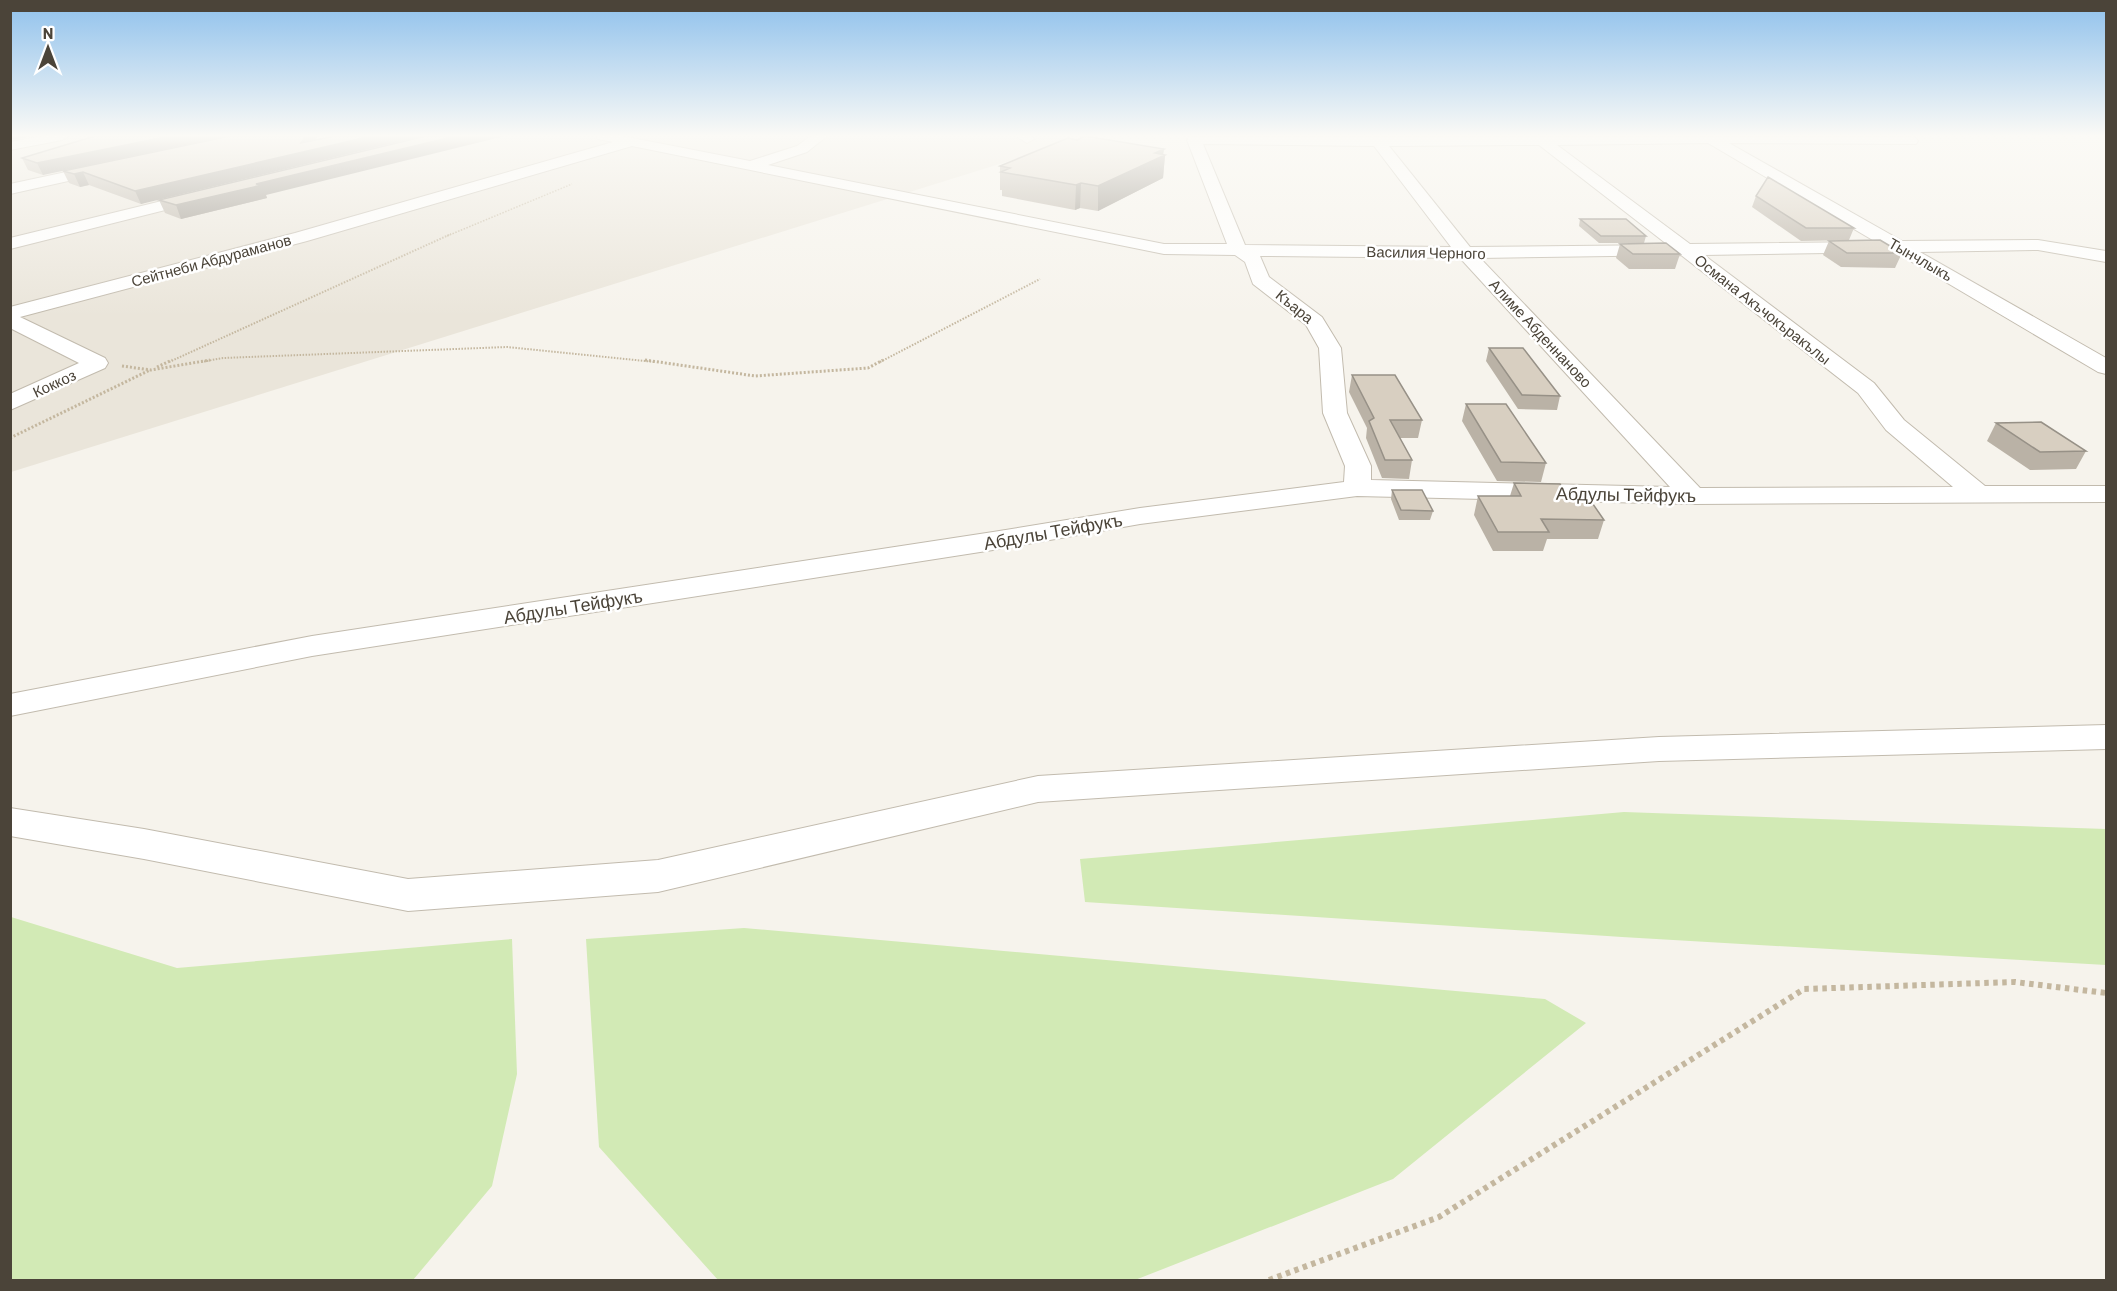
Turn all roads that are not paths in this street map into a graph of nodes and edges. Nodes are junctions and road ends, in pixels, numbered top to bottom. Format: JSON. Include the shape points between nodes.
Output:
{"nodes":[{"id":1,"x":200,"y":196,"type":"edge"},
{"id":2,"x":441,"y":196,"type":"edge"},
{"id":3,"x":909,"y":196,"type":"edge"},
{"id":4,"x":1217,"y":196,"type":"edge"},
{"id":5,"x":1421,"y":196,"type":"edge"},
{"id":6,"x":1617,"y":196,"type":"edge"},
{"id":7,"x":1811,"y":196,"type":"edge"},
{"id":8,"x":10,"y":244,"type":"edge"},
{"id":9,"x":1900,"y":247,"type":"junction"},
{"id":10,"x":1238,"y":249,"type":"junction"},
{"id":11,"x":1687,"y":250,"type":"junction"},
{"id":12,"x":1465,"y":253,"type":"junction"},
{"id":13,"x":2106,"y":256,"type":"edge"},
{"id":14,"x":10,"y":313,"type":"edge"},
{"id":15,"x":10,"y":321,"type":"edge"},
{"id":16,"x":2106,"y":368,"type":"edge"},
{"id":17,"x":10,"y":403,"type":"edge"},
{"id":18,"x":1357,"y":488,"type":"junction"},
{"id":19,"x":1978,"y":494,"type":"junction"},
{"id":20,"x":2106,"y":494,"type":"edge"},
{"id":21,"x":1693,"y":496,"type":"junction"},
{"id":22,"x":10,"y":705,"type":"edge"},
{"id":23,"x":2106,"y":736,"type":"edge"},
{"id":24,"x":10,"y":822,"type":"edge"}],
"edges":[{"from":1,"to":8,"type":"street"},
{"from":2,"to":14,"type":"street","name":"Сейтнеби Абдураманов"},
{"from":3,"to":10,"type":"street","name":"Василия Черного","via":[[1164,249]]},
{"from":4,"to":10,"type":"street","name":"Къара"},
{"from":5,"to":12,"type":"street","name":"Алиме Абденнаново"},
{"from":6,"to":11,"type":"street","name":"Османа Акъчокъракълы"},
{"from":7,"to":9,"type":"street","name":"Тынчлыкъ"},
{"from":9,"to":11,"type":"street","name":"Василия Черного"},
{"from":9,"to":13,"type":"street","name":"Василия Черного","via":[[2038,245]]},
{"from":9,"to":16,"type":"street","name":"Тынчлыкъ"},
{"from":10,"to":12,"type":"street","name":"Василия Черного"},
{"from":10,"to":18,"type":"street","name":"Къара","via":[[1253,259],[1260,280],[1315,321],[1330,348],[1335,413],[1358,466]]},
{"from":11,"to":12,"type":"street","name":"Василия Черного"},
{"from":11,"to":19,"type":"street","name":"Османа Акъчокъракълы","via":[[1866,388],[1895,425]]},
{"from":12,"to":21,"type":"street","name":"Алиме Абденнаново"},
{"from":15,"to":17,"type":"street","name":"Коккоз","via":[[97,363]]},
{"from":18,"to":21,"type":"street","name":"Абдулы Тейфукъ"},
{"from":18,"to":22,"type":"street","name":"Абдулы Тейфукъ","via":[[1140,516],[312,646]]},
{"from":19,"to":20,"type":"street","name":"Абдулы Тейфукъ"},
{"from":19,"to":21,"type":"street","name":"Абдулы Тейфукъ"},
{"from":23,"to":24,"type":"street","via":[[1659,749],[1038,789],[658,876],[408,896]]}]}
